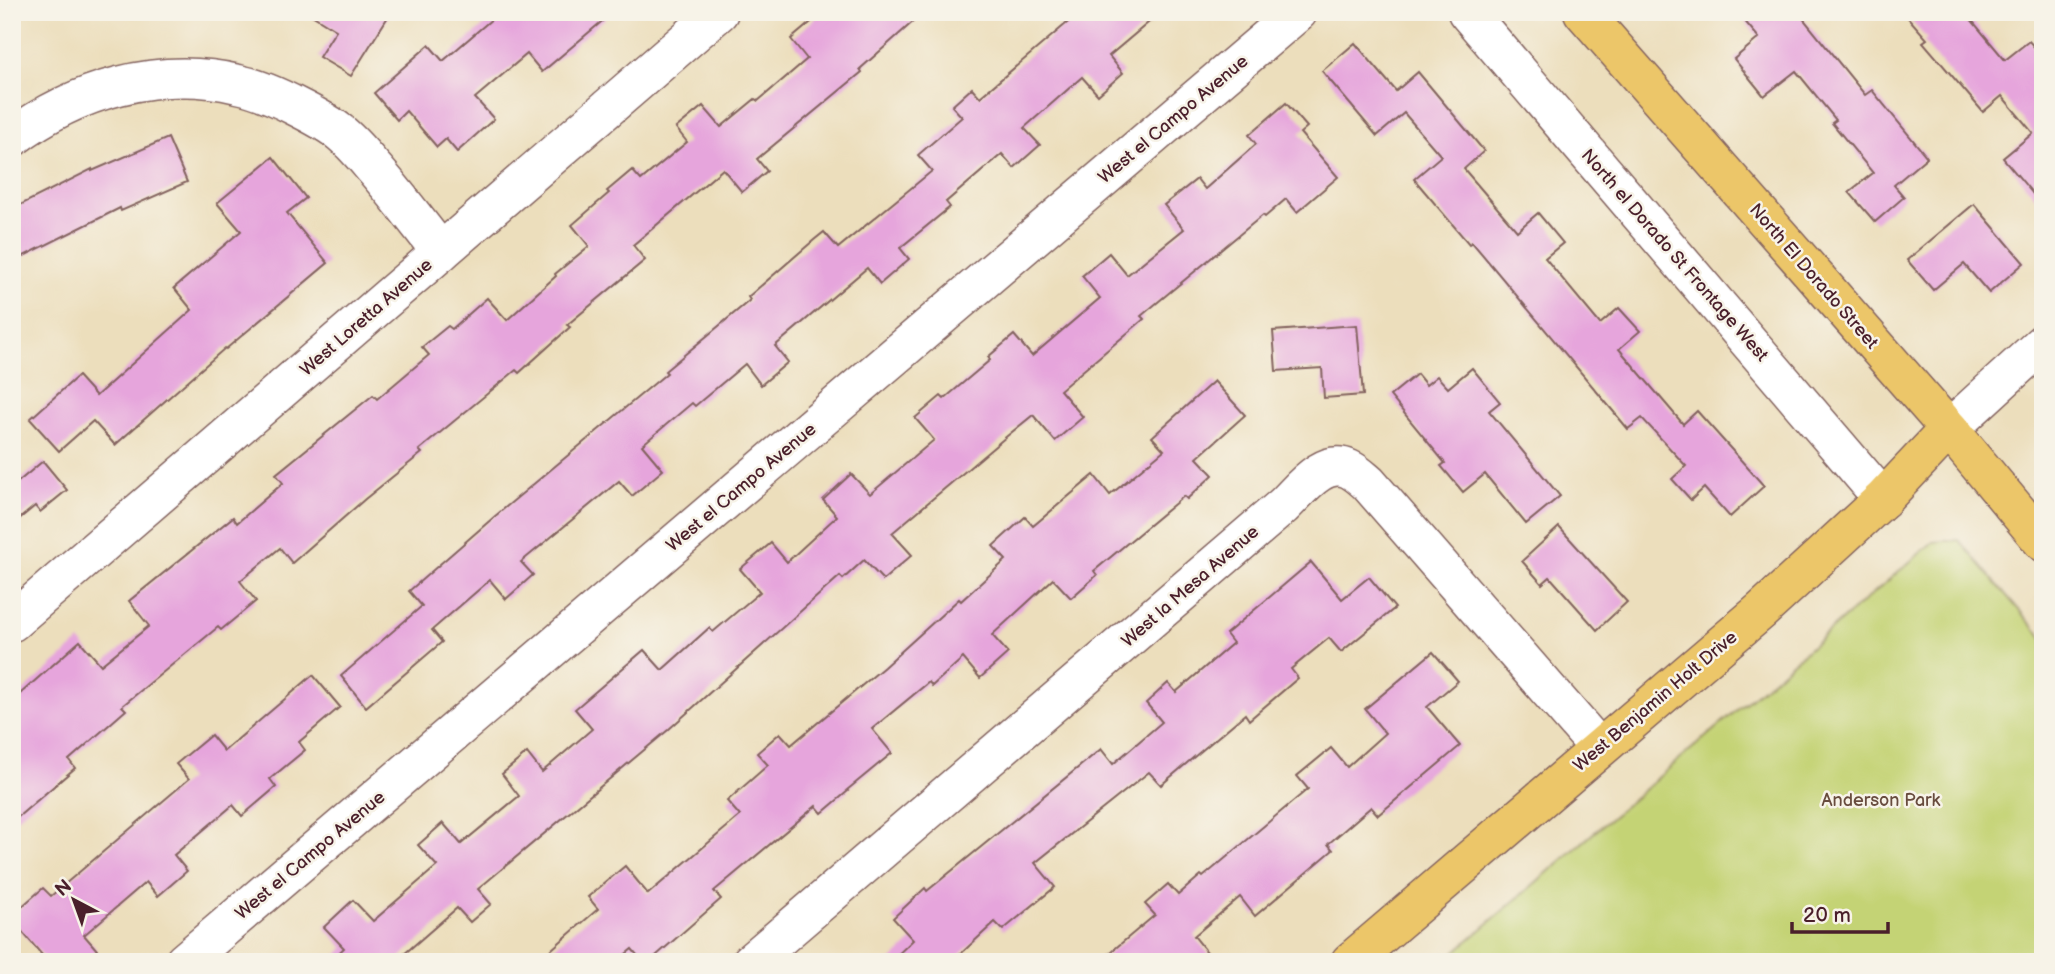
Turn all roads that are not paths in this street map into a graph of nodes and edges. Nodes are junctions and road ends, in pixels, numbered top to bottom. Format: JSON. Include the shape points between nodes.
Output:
{"nodes":[{"id":1,"x":719,"y":12,"type":"edge"},
{"id":2,"x":1298,"y":12,"type":"edge"},
{"id":3,"x":1467,"y":12,"type":"edge"},
{"id":4,"x":1583,"y":12,"type":"edge"},
{"id":5,"x":12,"y":138,"type":"edge"},
{"id":6,"x":441,"y":252,"type":"junction"},
{"id":7,"x":2043,"y":343,"type":"edge"},
{"id":8,"x":1949,"y":429,"type":"junction"},
{"id":9,"x":1883,"y":499,"type":"junction"},
{"id":10,"x":2043,"y":542,"type":"edge"},
{"id":11,"x":12,"y":622,"type":"edge"},
{"id":12,"x":1599,"y":748,"type":"junction"},
{"id":13,"x":184,"y":962,"type":"edge"},
{"id":14,"x":751,"y":962,"type":"edge"},
{"id":15,"x":1350,"y":962,"type":"edge"}],
"edges":[{"from":1,"to":6,"type":"street","name":"West Loretta Avenue"},
{"from":2,"to":13,"type":"street","name":"West el Campo Avenue"},
{"from":3,"to":9,"type":"street","name":"North el Dorado St Frontage West"},
{"from":4,"to":8,"type":"main road","name":"North El Dorado Street"},
{"from":5,"to":6,"type":"street","via":[[59,109],[139,81],[208,79],[237,84],[274,96],[338,131],[395,192]]},
{"from":6,"to":11,"type":"street","name":"West Loretta Avenue"},
{"from":7,"to":8,"type":"street"},
{"from":8,"to":9,"type":"main road","name":"West Benjamin Holt Drive"},
{"from":8,"to":10,"type":"main road","name":"North El Dorado Street"},
{"from":9,"to":12,"type":"main road","name":"West Benjamin Holt Drive","via":[[1761,611]]},
{"from":12,"to":14,"type":"street","name":"West la Mesa Avenue","via":[[1368,483],[1349,469],[1333,466],[1320,472]]},
{"from":12,"to":15,"type":"main road","name":"West Benjamin Holt Drive"}]}
